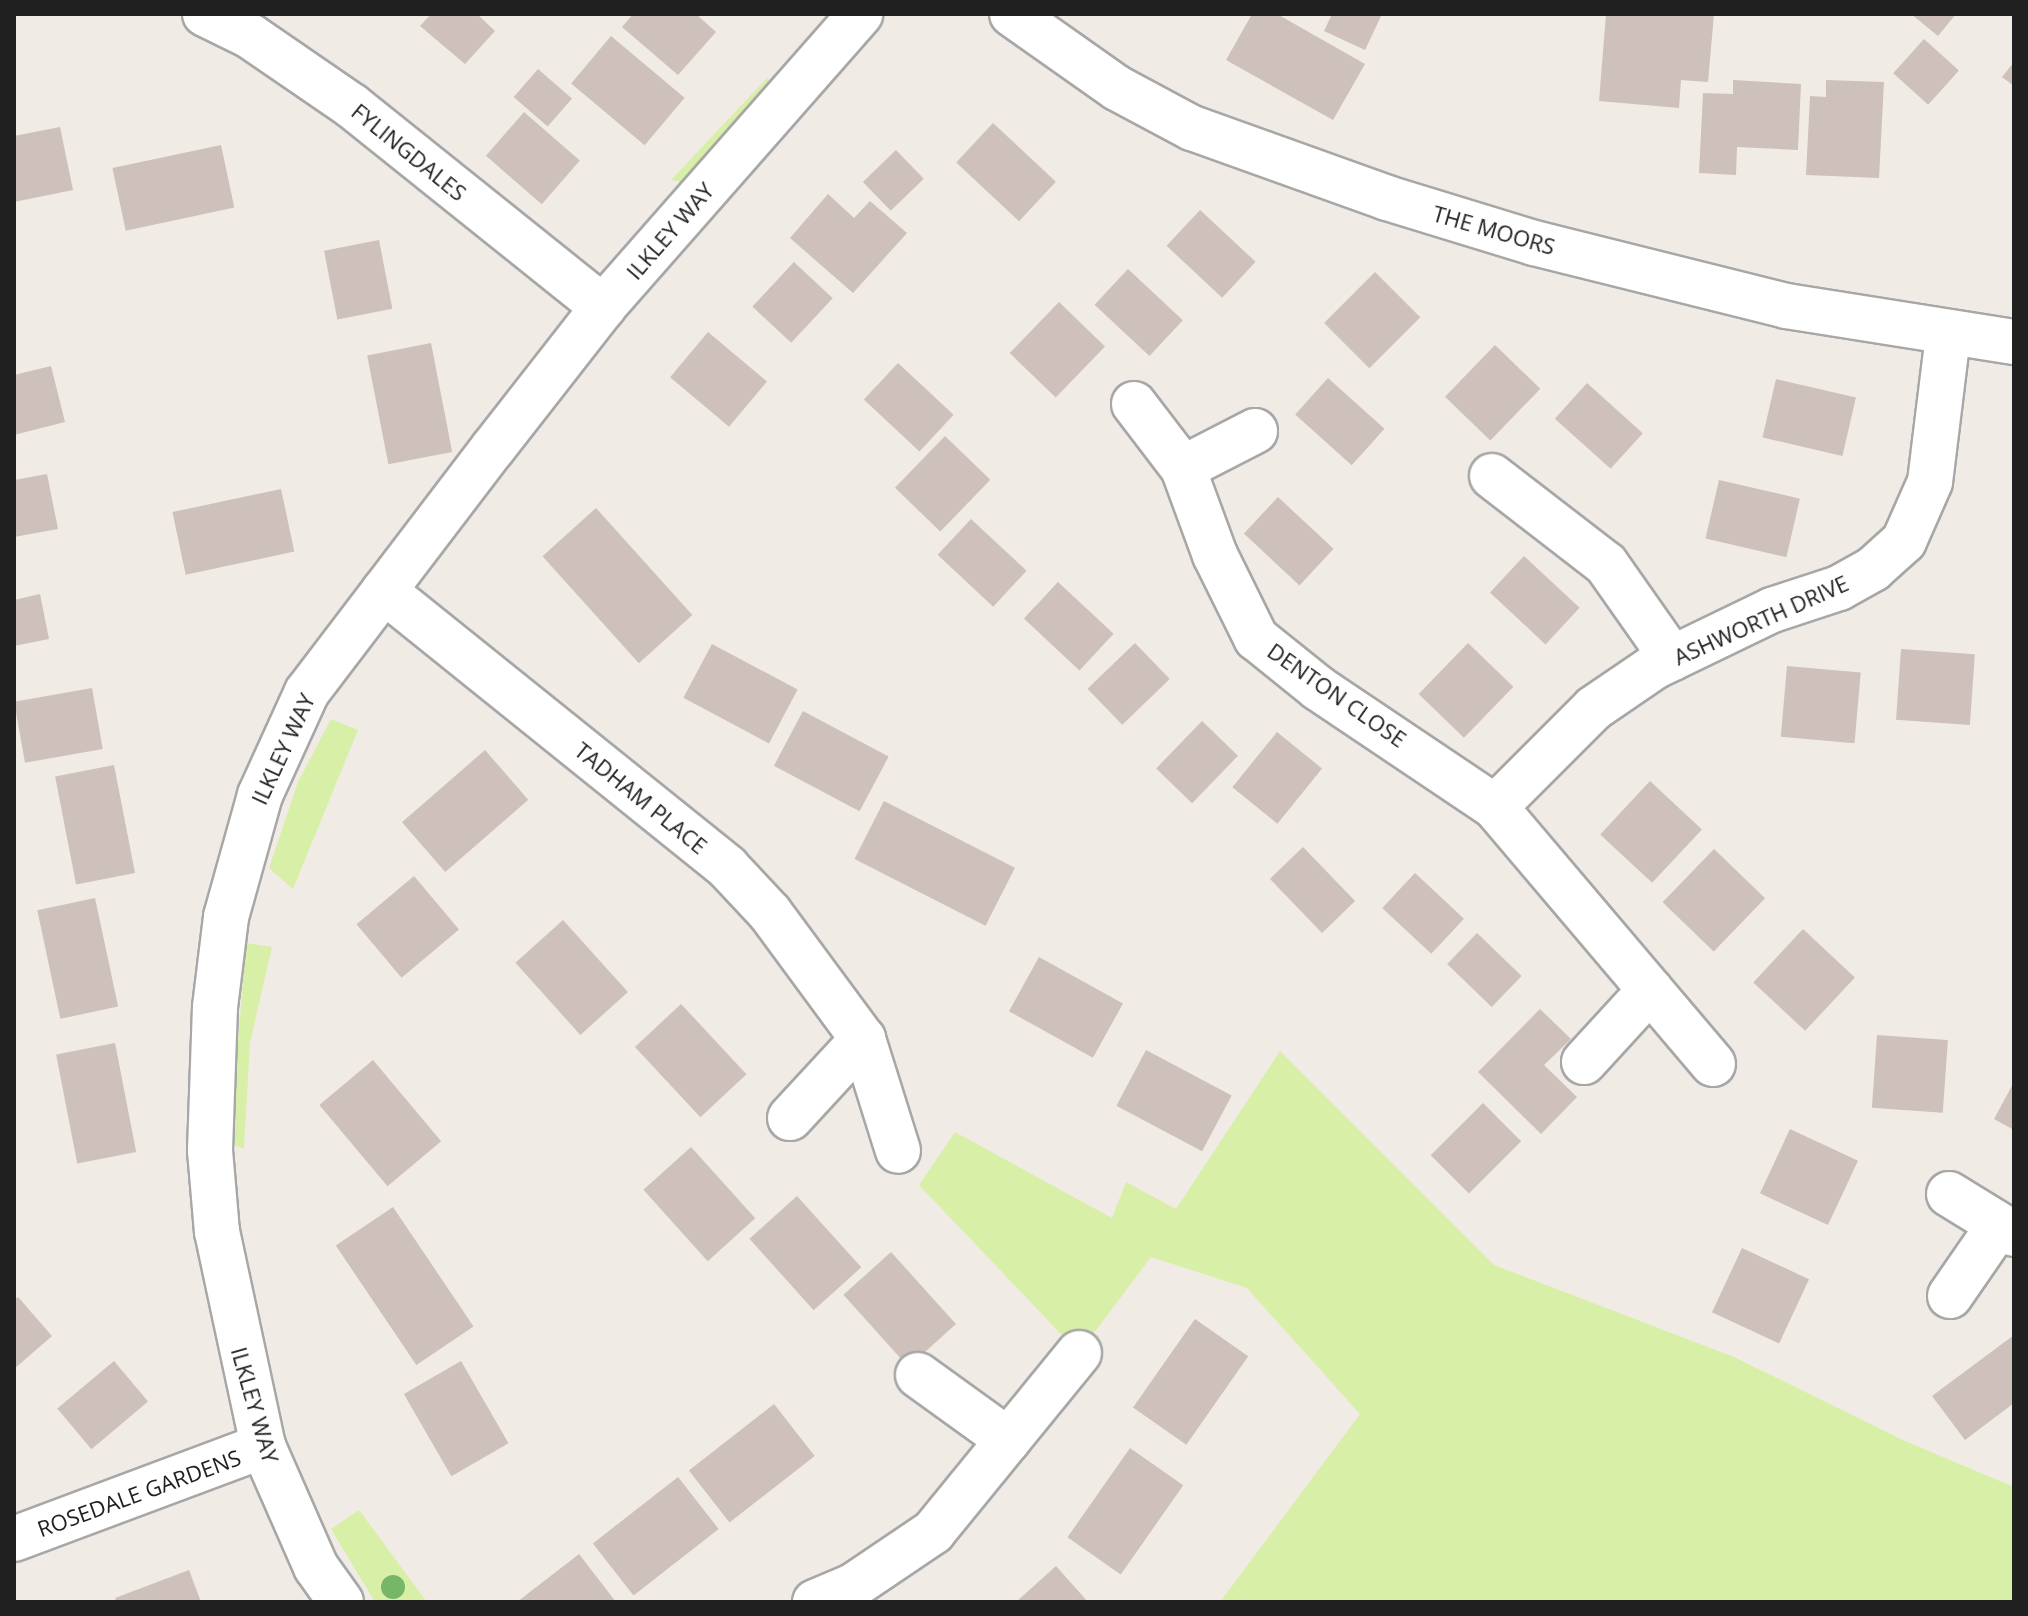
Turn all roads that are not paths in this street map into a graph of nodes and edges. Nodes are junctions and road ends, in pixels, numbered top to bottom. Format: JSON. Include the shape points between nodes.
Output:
{"nodes":[{"id":1,"x":205,"y":14,"type":"edge"},
{"id":2,"x":860,"y":14,"type":"edge"},
{"id":3,"x":1012,"y":14,"type":"edge"},
{"id":4,"x":603,"y":307,"type":"junction"},
{"id":5,"x":1948,"y":335,"type":"junction"},
{"id":6,"x":2014,"y":342,"type":"edge"},
{"id":7,"x":1134,"y":404,"type":"dead end"},
{"id":8,"x":1255,"y":431,"type":"dead end"},
{"id":9,"x":1183,"y":468,"type":"junction"},
{"id":10,"x":1492,"y":476,"type":"dead end"},
{"id":11,"x":384,"y":591,"type":"junction"},
{"id":12,"x":1672,"y":658,"type":"junction"},
{"id":13,"x":1495,"y":807,"type":"junction"},
{"id":14,"x":1650,"y":990,"type":"junction"},
{"id":15,"x":863,"y":1039,"type":"junction"},
{"id":16,"x":1584,"y":1062,"type":"dead end"},
{"id":17,"x":1713,"y":1064,"type":"dead end"},
{"id":18,"x":790,"y":1118,"type":"dead end"},
{"id":19,"x":898,"y":1151,"type":"dead end"},
{"id":20,"x":1949,"y":1194,"type":"dead end"},
{"id":21,"x":2007,"y":1230,"type":"edge"},
{"id":22,"x":1950,"y":1296,"type":"dead end"},
{"id":23,"x":1079,"y":1353,"type":"dead end"},
{"id":24,"x":918,"y":1375,"type":"dead end"},
{"id":25,"x":1008,"y":1440,"type":"junction"},
{"id":26,"x":263,"y":1446,"type":"junction"},
{"id":27,"x":14,"y":1539,"type":"edge"},
{"id":28,"x":341,"y":1602,"type":"edge"},
{"id":29,"x":815,"y":1602,"type":"edge"}],
"edges":[{"from":1,"to":4,"type":"street","name":"FYLINGDALES","via":[[250,36],[352,106]]},
{"from":2,"to":4,"type":"street","name":"ILKLEY WAY"},
{"from":3,"to":5,"type":"street","name":"THE MOORS","via":[[1117,88],[1192,128],[1387,198],[1534,243],[1786,306]]},
{"from":4,"to":11,"type":"street","name":"ILKLEY WAY"},
{"from":5,"to":6,"type":"street","name":"THE MOORS"},
{"from":5,"to":12,"type":"street","name":"ASHWORTH DRIVE","via":[[1930,482],[1904,541],[1873,569],[1839,588],[1772,610]]},
{"from":7,"to":9,"type":"street","name":"DENTON CLOSE"},
{"from":8,"to":9,"type":"street"},
{"from":9,"to":13,"type":"street","name":"DENTON CLOSE","via":[[1215,555],[1256,638],[1318,688]]},
{"from":10,"to":12,"type":"street","via":[[1606,564]]},
{"from":11,"to":15,"type":"street","name":"TADHAM PLACE","via":[[727,867],[770,913]]},
{"from":11,"to":26,"type":"street","name":"ILKLEY WAY","via":[[307,692],[260,795],[226,917],[215,1007],[210,1150],[230,1309]]},
{"from":12,"to":13,"type":"street","name":"ASHWORTH DRIVE","via":[[1594,708]]},
{"from":13,"to":14,"type":"street"},
{"from":14,"to":16,"type":"street"},
{"from":14,"to":17,"type":"street"},
{"from":15,"to":18,"type":"street"},
{"from":15,"to":19,"type":"street","name":"TADHAM PLACE"},
{"from":20,"to":21,"type":"street"},
{"from":21,"to":22,"type":"street"},
{"from":23,"to":25,"type":"street"},
{"from":24,"to":25,"type":"street"},
{"from":25,"to":29,"type":"street","via":[[933,1532],[853,1586]]},
{"from":26,"to":27,"type":"street","name":"ROSEDALE GARDENS"},
{"from":26,"to":28,"type":"street","name":"ILKLEY WAY","via":[[316,1567]]}]}
